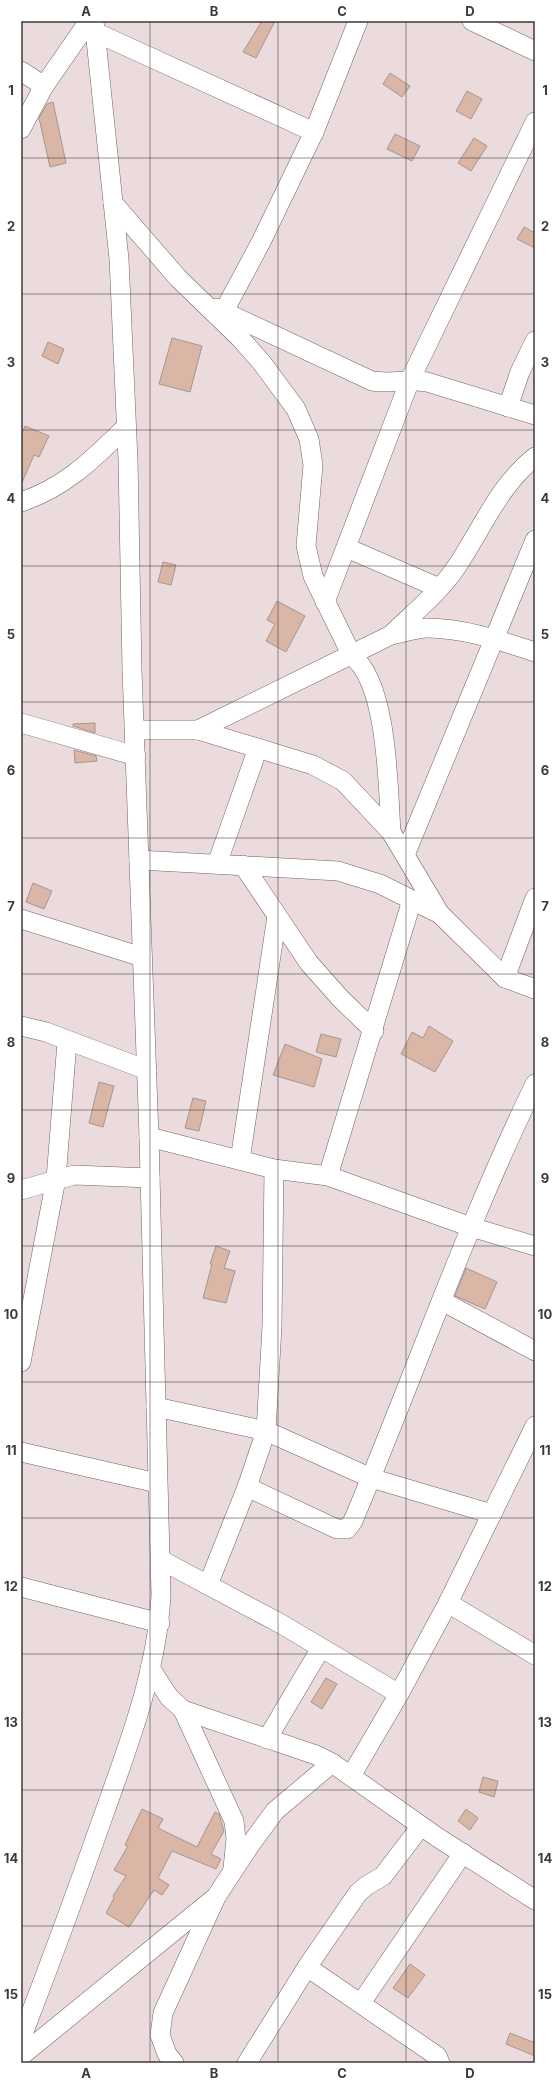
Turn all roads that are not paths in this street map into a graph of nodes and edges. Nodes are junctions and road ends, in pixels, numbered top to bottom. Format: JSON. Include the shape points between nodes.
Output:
{"nodes":[{"id":1,"x":358,"y":21,"type":"edge"},
{"id":2,"x":472,"y":21,"type":"edge"},
{"id":3,"x":92,"y":25,"type":"edge"},
{"id":4,"x":535,"y":52,"type":"edge"},
{"id":5,"x":21,"y":71,"type":"edge"},
{"id":6,"x":44,"y":86,"type":"junction"},
{"id":7,"x":535,"y":122,"type":"edge"},
{"id":8,"x":21,"y":129,"type":"edge"},
{"id":9,"x":314,"y":132,"type":"junction"},
{"id":10,"x":528,"y":154,"type":"edge"},
{"id":11,"x":113,"y":203,"type":"junction"},
{"id":12,"x":204,"y":302,"type":"junction"},
{"id":13,"x":224,"y":311,"type":"junction"},
{"id":14,"x":535,"y":341,"type":"edge"},
{"id":15,"x":410,"y":380,"type":"junction"},
{"id":16,"x":508,"y":407,"type":"junction"},
{"id":17,"x":535,"y":415,"type":"edge"},
{"id":18,"x":126,"y":427,"type":"junction"},
{"id":19,"x":535,"y":457,"type":"edge"},
{"id":20,"x":21,"y":502,"type":"edge"},
{"id":21,"x":535,"y":540,"type":"edge"},
{"id":22,"x":347,"y":548,"type":"junction"},
{"id":23,"x":439,"y":588,"type":"junction"},
{"id":24,"x":326,"y":602,"type":"junction"},
{"id":25,"x":391,"y":635,"type":"junction"},
{"id":26,"x":494,"y":639,"type":"junction"},
{"id":27,"x":535,"y":652,"type":"edge"},
{"id":28,"x":352,"y":656,"type":"junction"},
{"id":29,"x":21,"y":723,"type":"edge"},
{"id":30,"x":135,"y":730,"type":"junction"},
{"id":31,"x":198,"y":730,"type":"junction"},
{"id":32,"x":258,"y":748,"type":"junction"},
{"id":33,"x":136,"y":756,"type":"junction"},
{"id":34,"x":391,"y":832,"type":"junction"},
{"id":35,"x":405,"y":855,"type":"junction"},
{"id":36,"x":139,"y":860,"type":"junction"},
{"id":37,"x":217,"y":864,"type":"junction"},
{"id":38,"x":243,"y":865,"type":"junction"},
{"id":39,"x":535,"y":898,"type":"edge"},
{"id":40,"x":412,"y":900,"type":"junction"},
{"id":41,"x":440,"y":914,"type":"junction"},
{"id":42,"x":277,"y":916,"type":"junction"},
{"id":43,"x":21,"y":920,"type":"edge"},
{"id":44,"x":142,"y":957,"type":"junction"},
{"id":45,"x":505,"y":978,"type":"junction"},
{"id":46,"x":535,"y":989,"type":"edge"},
{"id":47,"x":21,"y":1026,"type":"edge"},
{"id":48,"x":374,"y":1031,"type":"junction"},
{"id":49,"x":67,"y":1042,"type":"junction"},
{"id":50,"x":147,"y":1070,"type":"junction"},
{"id":51,"x":535,"y":1084,"type":"edge"},
{"id":52,"x":149,"y":1137,"type":"junction"},
{"id":53,"x":240,"y":1160,"type":"junction"},
{"id":54,"x":274,"y":1169,"type":"junction"},
{"id":55,"x":328,"y":1176,"type":"junction"},
{"id":56,"x":150,"y":1178,"type":"junction"},
{"id":57,"x":56,"y":1179,"type":"junction"},
{"id":58,"x":21,"y":1190,"type":"edge"},
{"id":59,"x":471,"y":1227,"type":"junction"},
{"id":60,"x":535,"y":1246,"type":"edge"},
{"id":61,"x":442,"y":1301,"type":"junction"},
{"id":62,"x":535,"y":1351,"type":"edge"},
{"id":63,"x":21,"y":1362,"type":"edge"},
{"id":64,"x":156,"y":1407,"type":"junction"},
{"id":65,"x":535,"y":1426,"type":"edge"},
{"id":66,"x":266,"y":1431,"type":"junction"},
{"id":67,"x":21,"y":1452,"type":"edge"},
{"id":68,"x":371,"y":1478,"type":"junction"},
{"id":69,"x":157,"y":1483,"type":"junction"},
{"id":70,"x":247,"y":1488,"type":"junction"},
{"id":71,"x":492,"y":1514,"type":"junction"},
{"id":72,"x":161,"y":1560,"type":"junction"},
{"id":73,"x":208,"y":1585,"type":"junction"},
{"id":74,"x":21,"y":1587,"type":"edge"},
{"id":75,"x":448,"y":1603,"type":"junction"},
{"id":76,"x":160,"y":1623,"type":"junction"},
{"id":77,"x":322,"y":1648,"type":"junction"},
{"id":78,"x":535,"y":1655,"type":"edge"},
{"id":79,"x":150,"y":1668,"type":"junction"},
{"id":80,"x":398,"y":1694,"type":"junction"},
{"id":81,"x":183,"y":1710,"type":"junction"},
{"id":82,"x":267,"y":1739,"type":"junction"},
{"id":83,"x":332,"y":1763,"type":"junction"},
{"id":84,"x":350,"y":1776,"type":"junction"},
{"id":85,"x":421,"y":1826,"type":"junction"},
{"id":86,"x":463,"y":1853,"type":"junction"},
{"id":87,"x":232,"y":1873,"type":"junction"},
{"id":88,"x":534,"y":1896,"type":"edge"},
{"id":89,"x":216,"y":1897,"type":"junction"},
{"id":90,"x":307,"y":1966,"type":"junction"},
{"id":91,"x":361,"y":2003,"type":"junction"},
{"id":92,"x":21,"y":2039,"type":"edge"},
{"id":93,"x":21,"y":2056,"type":"edge"},
{"id":94,"x":174,"y":2063,"type":"edge"},
{"id":95,"x":247,"y":2063,"type":"edge"},
{"id":96,"x":440,"y":2063,"type":"edge"}],
"edges":[{"from":1,"to":9,"type":"street"},
{"from":2,"to":4,"type":"street"},
{"from":3,"to":6,"type":"street"},
{"from":3,"to":9,"type":"street"},
{"from":3,"to":11,"type":"street"},
{"from":5,"to":6,"type":"street"},
{"from":6,"to":8,"type":"street"},
{"from":7,"to":10,"type":"street"},
{"from":9,"to":13,"type":"street","via":[[261,242]]},
{"from":10,"to":15,"type":"street"},
{"from":11,"to":12,"type":"street","via":[[178,278]]},
{"from":11,"to":18,"type":"street","via":[[119,259]]},
{"from":12,"to":13,"type":"street"},
{"from":12,"to":24,"type":"street","via":[[262,363],[296,409],[309,439],[313,465],[306,546],[313,576]]},
{"from":13,"to":15,"type":"street","via":[[372,381],[386,383]]},
{"from":14,"to":16,"type":"street","via":[[520,372]]},
{"from":15,"to":16,"type":"street","via":[[427,382]]},
{"from":15,"to":22,"type":"street"},
{"from":16,"to":17,"type":"street"},
{"from":18,"to":20,"type":"street","via":[[83,469],[41,496]]},
{"from":18,"to":30,"type":"street"},
{"from":19,"to":23,"type":"street","via":[[520,468],[507,484],[456,567]]},
{"from":21,"to":26,"type":"street"},
{"from":22,"to":23,"type":"street"},
{"from":22,"to":24,"type":"street"},
{"from":23,"to":25,"type":"street"},
{"from":24,"to":28,"type":"street"},
{"from":25,"to":26,"type":"street","via":[[426,628]]},
{"from":25,"to":28,"type":"street"},
{"from":26,"to":27,"type":"street"},
{"from":26,"to":35,"type":"street"},
{"from":28,"to":31,"type":"street"},
{"from":28,"to":34,"type":"street","via":[[365,669],[380,714]]},
{"from":29,"to":33,"type":"street"},
{"from":30,"to":31,"type":"street"},
{"from":30,"to":33,"type":"street"},
{"from":31,"to":32,"type":"street"},
{"from":32,"to":34,"type":"street","via":[[313,765],[343,780]]},
{"from":32,"to":37,"type":"street"},
{"from":33,"to":36,"type":"street"},
{"from":34,"to":35,"type":"street"},
{"from":35,"to":41,"type":"street"},
{"from":36,"to":37,"type":"street"},
{"from":36,"to":44,"type":"street"},
{"from":37,"to":38,"type":"street"},
{"from":38,"to":40,"type":"street","via":[[338,871],[380,884]]},
{"from":38,"to":42,"type":"street"},
{"from":39,"to":45,"type":"street"},
{"from":40,"to":41,"type":"street"},
{"from":40,"to":48,"type":"street"},
{"from":41,"to":45,"type":"street"},
{"from":42,"to":48,"type":"street","via":[[309,963]]},
{"from":42,"to":53,"type":"street"},
{"from":43,"to":44,"type":"street"},
{"from":44,"to":50,"type":"street"},
{"from":45,"to":46,"type":"street"},
{"from":47,"to":49,"type":"street","via":[[46,1032]]},
{"from":48,"to":55,"type":"street"},
{"from":49,"to":50,"type":"street"},
{"from":49,"to":57,"type":"street"},
{"from":50,"to":52,"type":"street"},
{"from":51,"to":59,"type":"street","via":[[513,1128]]},
{"from":52,"to":53,"type":"street"},
{"from":52,"to":56,"type":"street"},
{"from":53,"to":54,"type":"street"},
{"from":54,"to":55,"type":"street"},
{"from":54,"to":66,"type":"street","via":[[272,1326]]},
{"from":55,"to":59,"type":"street"},
{"from":56,"to":57,"type":"street","via":[[74,1175]]},
{"from":56,"to":64,"type":"street"},
{"from":57,"to":58,"type":"street"},
{"from":57,"to":63,"type":"street"},
{"from":59,"to":60,"type":"street"},
{"from":59,"to":61,"type":"street"},
{"from":61,"to":62,"type":"street"},
{"from":61,"to":68,"type":"street"},
{"from":64,"to":66,"type":"street"},
{"from":64,"to":69,"type":"street"},
{"from":65,"to":71,"type":"street"},
{"from":66,"to":68,"type":"street"},
{"from":66,"to":70,"type":"street"},
{"from":67,"to":69,"type":"street"},
{"from":68,"to":70,"type":"street","via":[[353,1521],[347,1529],[337,1529]]},
{"from":68,"to":71,"type":"street"},
{"from":69,"to":72,"type":"street"},
{"from":70,"to":73,"type":"street"},
{"from":71,"to":75,"type":"street"},
{"from":72,"to":73,"type":"street"},
{"from":72,"to":76,"type":"street"},
{"from":73,"to":77,"type":"street"},
{"from":74,"to":76,"type":"street"},
{"from":75,"to":78,"type":"street"},
{"from":75,"to":80,"type":"street"},
{"from":76,"to":79,"type":"street"},
{"from":77,"to":80,"type":"street"},
{"from":77,"to":82,"type":"street"},
{"from":79,"to":81,"type":"street","via":[[169,1697]]},
{"from":79,"to":92,"type":"street","via":[[130,1739]]},
{"from":80,"to":84,"type":"street"},
{"from":81,"to":82,"type":"street"},
{"from":81,"to":87,"type":"street","via":[[234,1821],[236,1840]]},
{"from":82,"to":83,"type":"street"},
{"from":83,"to":84,"type":"street"},
{"from":83,"to":87,"type":"street","via":[[275,1810]]},
{"from":84,"to":85,"type":"street"},
{"from":85,"to":86,"type":"street"},
{"from":85,"to":90,"type":"street","via":[[383,1876],[358,1893]]},
{"from":86,"to":88,"type":"street"},
{"from":86,"to":91,"type":"street"},
{"from":87,"to":89,"type":"street"},
{"from":89,"to":93,"type":"street"},
{"from":89,"to":94,"type":"street","via":[[163,2012],[160,2036],[167,2054]]},
{"from":90,"to":91,"type":"street"},
{"from":90,"to":95,"type":"street"},
{"from":91,"to":96,"type":"street","via":[[437,2056]]}]}
